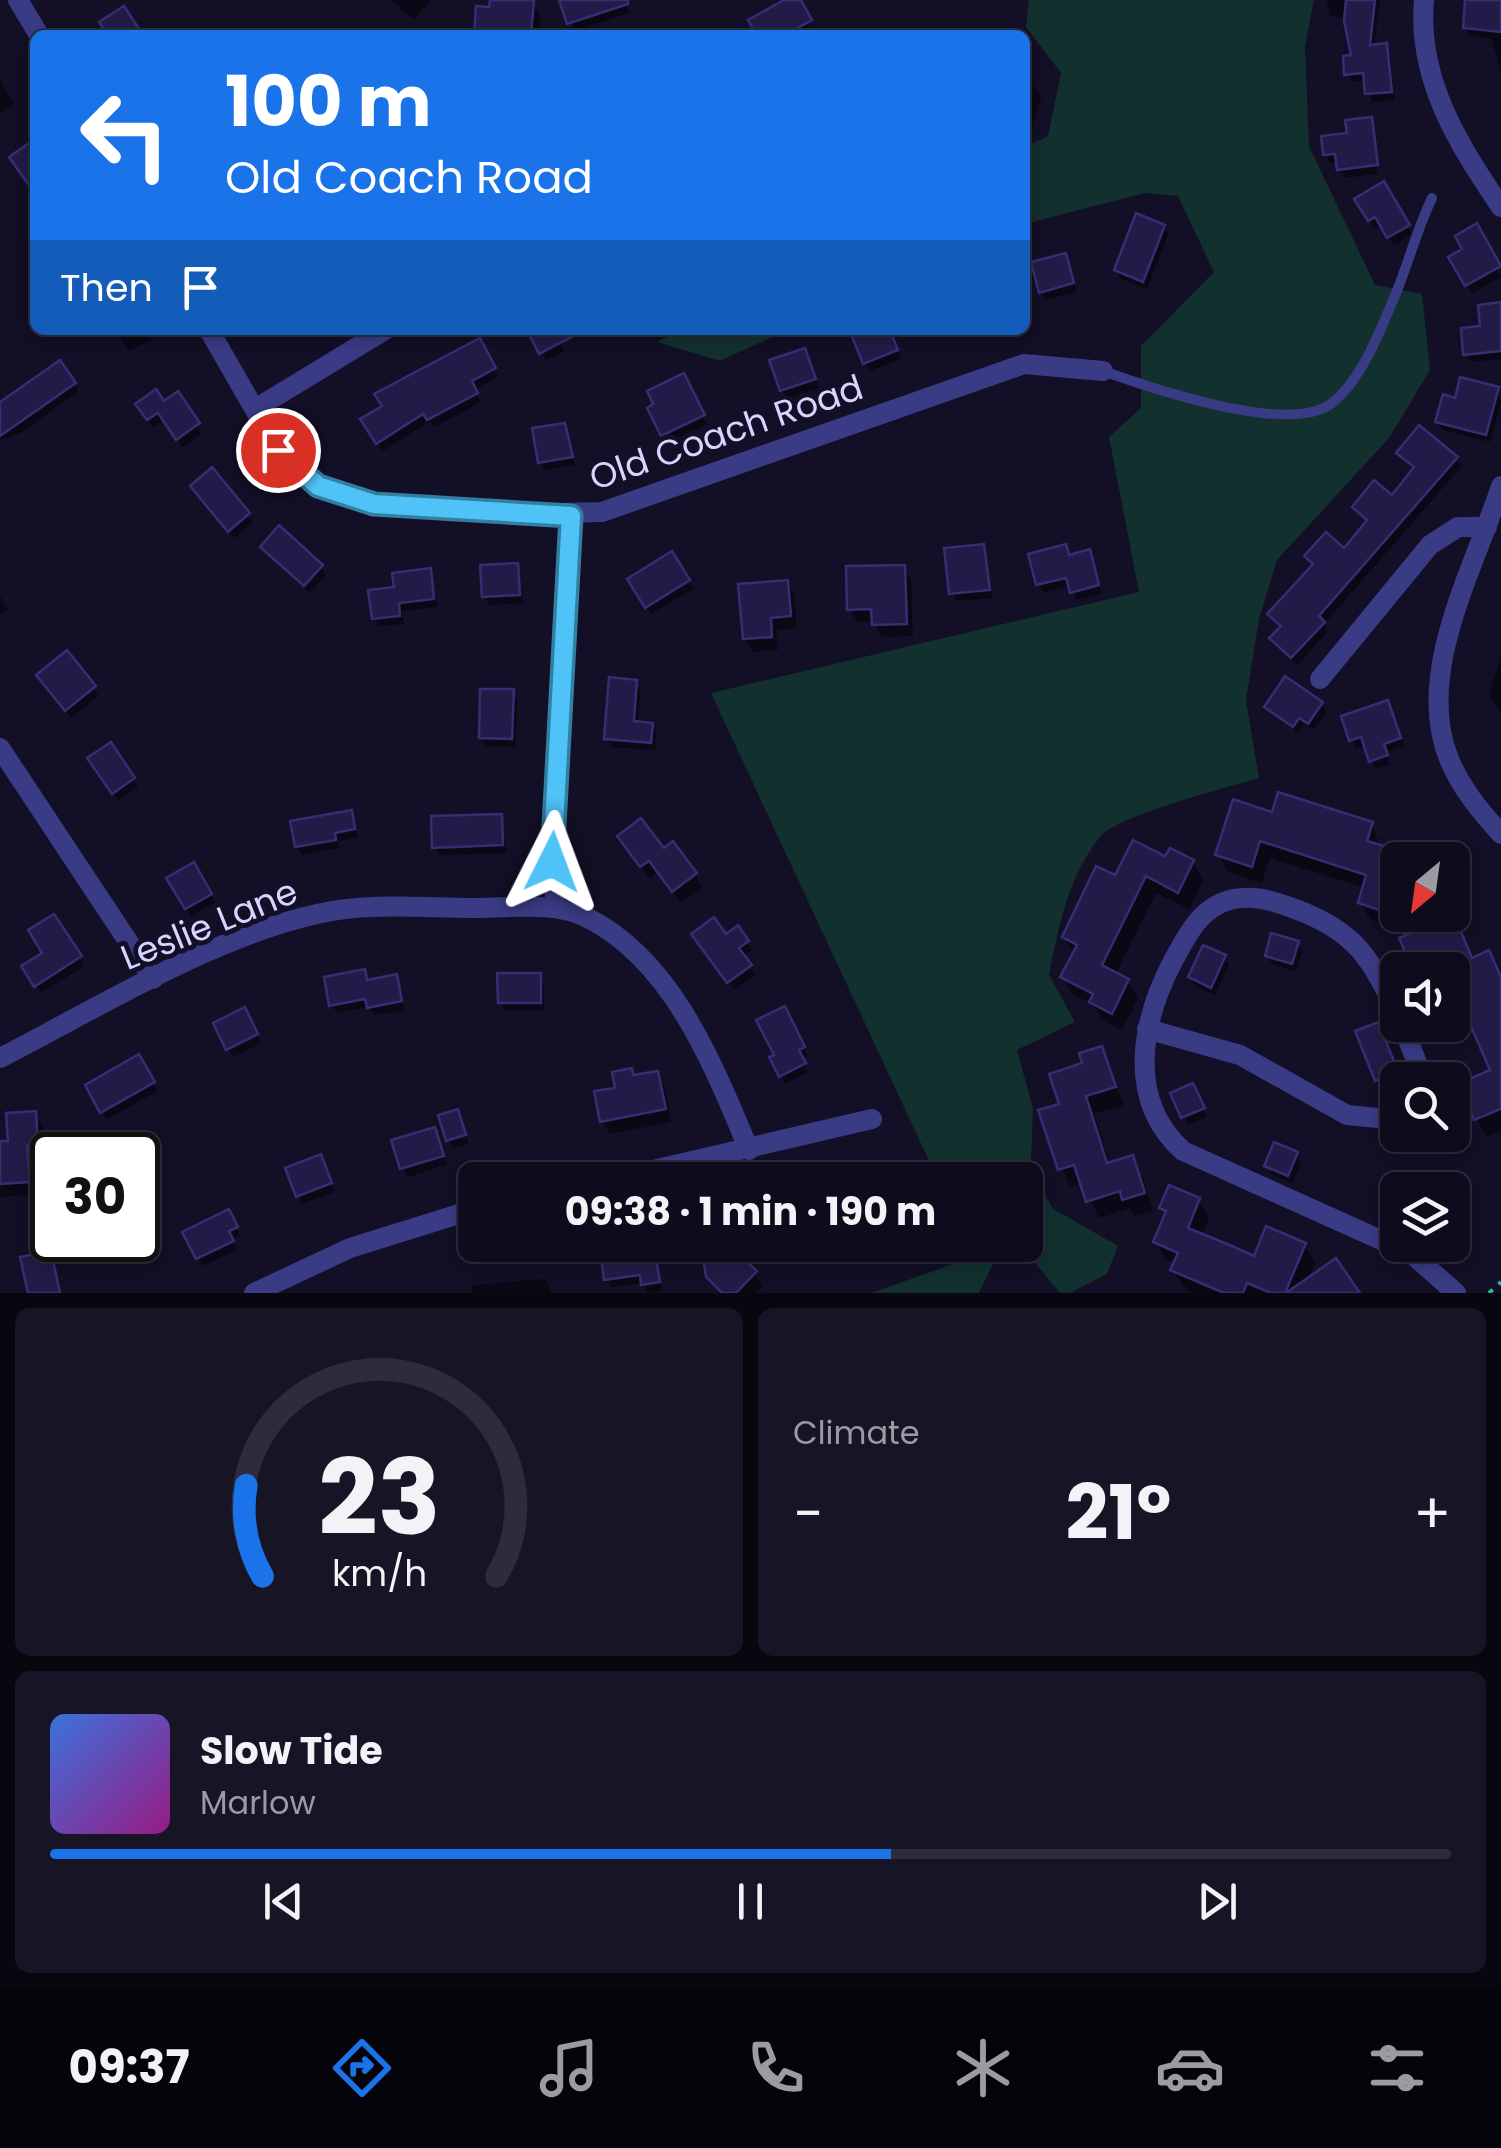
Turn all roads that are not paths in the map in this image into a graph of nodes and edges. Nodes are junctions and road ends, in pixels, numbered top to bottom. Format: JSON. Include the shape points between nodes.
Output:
{"nodes":[{"id":1,"x":18,"y":0,"type":"edge"},
{"id":2,"x":1424,"y":0,"type":"edge"},
{"id":3,"x":36,"y":30,"type":"edge"},
{"id":4,"x":1432,"y":198,"type":"dead end"},
{"id":5,"x":1501,"y":207,"type":"edge"},
{"id":6,"x":212,"y":335,"type":"edge"},
{"id":7,"x":378,"y":335,"type":"edge"},
{"id":8,"x":1104,"y":371,"type":"joint"},
{"id":9,"x":255,"y":409,"type":"junction"},
{"id":10,"x":1501,"y":486,"type":"edge"},
{"id":11,"x":571,"y":516,"type":"junction"},
{"id":12,"x":1487,"y":527,"type":"junction"},
{"id":13,"x":1320,"y":679,"type":"dead end"},
{"id":14,"x":0,"y":748,"type":"edge"},
{"id":15,"x":1501,"y":834,"type":"edge"},
{"id":16,"x":556,"y":908,"type":"junction"},
{"id":17,"x":153,"y":979,"type":"junction"},
{"id":18,"x":1380,"y":980,"type":"edge"},
{"id":19,"x":1146,"y":1028,"type":"junction"},
{"id":20,"x":0,"y":1058,"type":"edge"},
{"id":21,"x":1380,"y":1118,"type":"edge"},
{"id":22,"x":872,"y":1119,"type":"dead end"},
{"id":23,"x":749,"y":1150,"type":"junction"},
{"id":24,"x":693,"y":1162,"type":"edge"},
{"id":25,"x":458,"y":1214,"type":"edge"},
{"id":26,"x":254,"y":1293,"type":"edge"},
{"id":27,"x":1456,"y":1293,"type":"edge"}],
"edges":[{"from":1,"to":3,"type":"street"},
{"from":2,"to":5,"type":"street","via":[[1433,91]]},
{"from":4,"to":8,"type":"lane","via":[[1392,303],[1353,380],[1331,404],[1302,415],[1230,408]]},
{"from":6,"to":9,"type":"street","name":"Old Coach Road"},
{"from":7,"to":9,"type":"street"},
{"from":8,"to":11,"type":"street","name":"Old Coach Road","via":[[1024,364],[602,512]]},
{"from":9,"to":11,"type":"street","name":"Old Coach Road","via":[[296,469],[340,496]]},
{"from":10,"to":12,"type":"street"},
{"from":11,"to":16,"type":"street","via":[[552,862]]},
{"from":12,"to":13,"type":"street","via":[[1458,527],[1430,545]]},
{"from":12,"to":15,"type":"street","via":[[1448,644],[1439,698],[1447,755],[1461,785]]},
{"from":14,"to":17,"type":"street"},
{"from":16,"to":17,"type":"street","name":"Leslie Lane","via":[[366,907],[320,913],[273,925]]},
{"from":16,"to":23,"type":"street","name":"Leslie Lane","via":[[616,936],[653,973],[690,1020]]},
{"from":17,"to":20,"type":"street","name":"Leslie Lane"},
{"from":18,"to":19,"type":"street","via":[[1348,935],[1278,902],[1240,898],[1209,910],[1188,932]]},
{"from":19,"to":21,"type":"street","via":[[1240,1054],[1347,1115]]},
{"from":19,"to":27,"type":"street","via":[[1144,1070],[1152,1107],[1183,1151],[1412,1254]]},
{"from":22,"to":23,"type":"street"},
{"from":23,"to":24,"type":"street"},
{"from":25,"to":26,"type":"street","via":[[350,1248]]}]}
